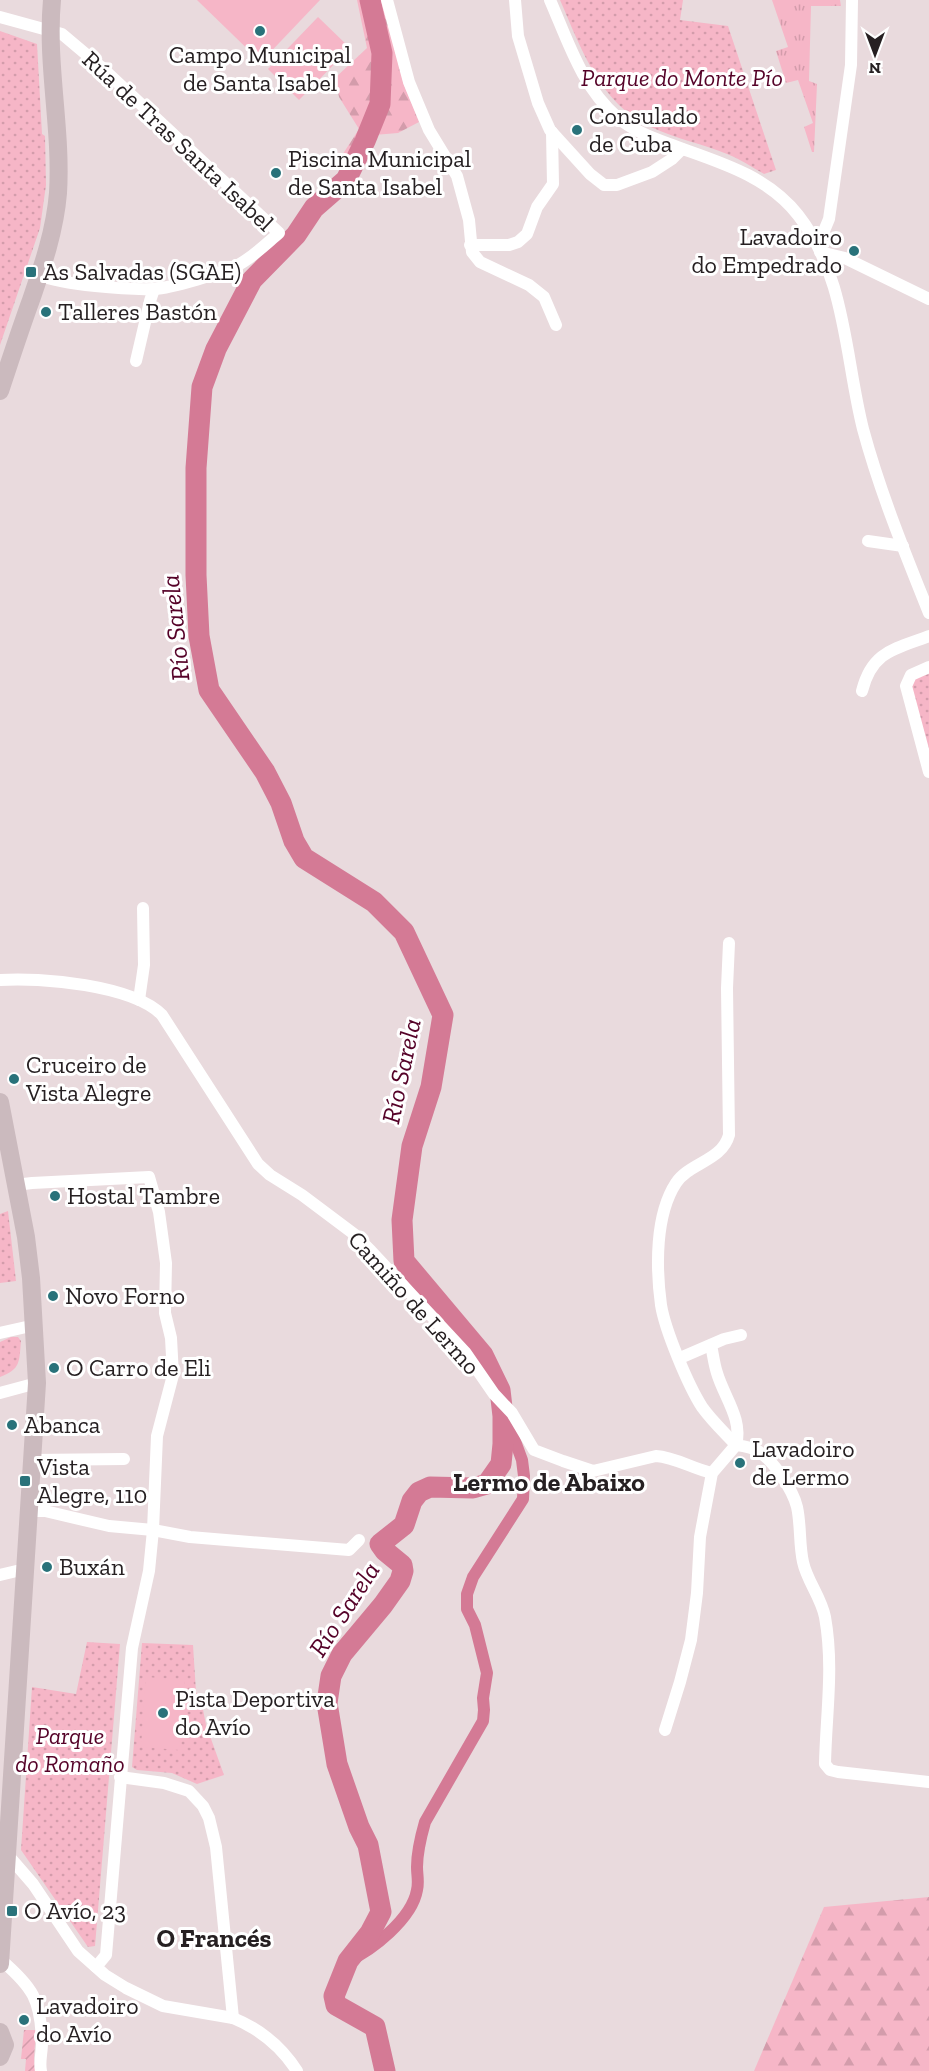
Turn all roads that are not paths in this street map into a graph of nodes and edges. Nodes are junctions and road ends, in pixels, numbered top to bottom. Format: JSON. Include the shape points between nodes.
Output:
{"nodes":[{"id":1,"x":52,"y":0,"type":"edge"},
{"id":2,"x":387,"y":0,"type":"edge"},
{"id":3,"x":515,"y":0,"type":"edge"},
{"id":4,"x":550,"y":0,"type":"edge"},
{"id":5,"x":852,"y":0,"type":"edge"},
{"id":6,"x":0,"y":17,"type":"edge"},
{"id":7,"x":52,"y":39,"type":"junction"},
{"id":8,"x":552,"y":132,"type":"junction"},
{"id":9,"x":682,"y":149,"type":"junction"},
{"id":10,"x":813,"y":239,"type":"junction"},
{"id":11,"x":470,"y":245,"type":"junction"},
{"id":12,"x":820,"y":252,"type":"junction"},
{"id":13,"x":39,"y":275,"type":"junction"},
{"id":14,"x":154,"y":289,"type":"junction"},
{"id":15,"x":929,"y":299,"type":"edge"},
{"id":16,"x":556,"y":325,"type":"dead end"},
{"id":17,"x":136,"y":360,"type":"dead end"},
{"id":18,"x":0,"y":391,"type":"edge"},
{"id":19,"x":868,"y":541,"type":"dead end"},
{"id":20,"x":903,"y":546,"type":"junction"},
{"id":21,"x":929,"y":613,"type":"edge"},
{"id":22,"x":929,"y":636,"type":"edge"},
{"id":23,"x":929,"y":667,"type":"edge"},
{"id":24,"x":862,"y":691,"type":"dead end"},
{"id":25,"x":929,"y":772,"type":"edge"},
{"id":26,"x":143,"y":908,"type":"dead end"},
{"id":27,"x":729,"y":943,"type":"dead end"},
{"id":28,"x":0,"y":980,"type":"edge"},
{"id":29,"x":139,"y":1000,"type":"junction"},
{"id":30,"x":0,"y":1102,"type":"edge"},
{"id":31,"x":2,"y":1124,"type":"edge"},
{"id":32,"x":143,"y":1164,"type":"dead end"},
{"id":33,"x":149,"y":1177,"type":"junction"},
{"id":34,"x":15,"y":1185,"type":"junction"},
{"id":35,"x":35,"y":1325,"type":"junction"},
{"id":36,"x":0,"y":1333,"type":"edge"},
{"id":37,"x":741,"y":1335,"type":"dead end"},
{"id":38,"x":711,"y":1345,"type":"junction"},
{"id":39,"x":680,"y":1358,"type":"junction"},
{"id":40,"x":37,"y":1383,"type":"junction"},
{"id":41,"x":0,"y":1393,"type":"edge"},
{"id":42,"x":736,"y":1445,"type":"junction"},
{"id":43,"x":124,"y":1459,"type":"dead end"},
{"id":44,"x":33,"y":1460,"type":"junction"},
{"id":45,"x":712,"y":1473,"type":"junction"},
{"id":46,"x":29,"y":1511,"type":"junction"},
{"id":47,"x":153,"y":1530,"type":"junction"},
{"id":48,"x":359,"y":1540,"type":"dead end"},
{"id":49,"x":26,"y":1569,"type":"junction"},
{"id":50,"x":0,"y":1575,"type":"edge"},
{"id":51,"x":665,"y":1730,"type":"dead end"},
{"id":52,"x":120,"y":1777,"type":"junction"},
{"id":53,"x":929,"y":1782,"type":"edge"},
{"id":54,"x":7,"y":1854,"type":"junction"},
{"id":55,"x":0,"y":1959,"type":"edge"},
{"id":56,"x":0,"y":1964,"type":"edge"},
{"id":57,"x":96,"y":1967,"type":"junction"},
{"id":58,"x":232,"y":2018,"type":"junction"},
{"id":59,"x":0,"y":2032,"type":"edge"},
{"id":60,"x":0,"y":2057,"type":"edge"},
{"id":61,"x":41,"y":2071,"type":"edge"},
{"id":62,"x":297,"y":2071,"type":"edge"}],
"edges":[{"from":1,"to":7,"type":"main road"},
{"from":2,"to":11,"type":"street","via":[[409,82],[429,130],[458,176],[469,219]]},
{"from":3,"to":8,"type":"street","via":[[524,62]]},
{"from":4,"to":9,"type":"street","via":[[584,76],[603,103],[637,130]]},
{"from":5,"to":10,"type":"street","via":[[851,65],[829,219],[824,231]]},
{"from":6,"to":7,"type":"street"},
{"from":7,"to":13,"type":"main road","via":[[58,191]]},
{"from":7,"to":14,"type":"street","name":"Rúa de Tras Santa Isabel","via":[[62,34],[100,66],[279,233],[239,264]]},
{"from":8,"to":9,"type":"street","via":[[590,174],[610,186],[652,172]]},
{"from":8,"to":11,"type":"street","via":[[553,184],[537,207],[527,234],[509,245]]},
{"from":9,"to":10,"type":"street","via":[[755,178],[783,198]]},
{"from":10,"to":12,"type":"street"},
{"from":11,"to":16,"type":"street","via":[[480,262],[529,285],[544,297]]},
{"from":12,"to":15,"type":"street","via":[[846,258]]},
{"from":12,"to":20,"type":"street","via":[[835,289],[870,454]]},
{"from":13,"to":14,"type":"street","via":[[53,280]]},
{"from":13,"to":18,"type":"main road"},
{"from":14,"to":17,"type":"street"},
{"from":19,"to":20,"type":"street"},
{"from":20,"to":21,"type":"street"},
{"from":22,"to":24,"type":"street","via":[[881,656]]},
{"from":23,"to":25,"type":"street","via":[[911,675],[906,686]]},
{"from":26,"to":29,"type":"street","via":[[144,966]]},
{"from":27,"to":39,"type":"street","via":[[729,1135],[723,1148],[677,1181],[666,1205],[658,1251],[662,1306]]},
{"from":28,"to":29,"type":"street","name":"Camiño de Lermo","via":[[59,981]]},
{"from":29,"to":45,"type":"street","name":"Camiño de Lermo","via":[[162,1015],[258,1164],[372,1251],[465,1352],[512,1413],[534,1450],[584,1469],[605,1469],[647,1456],[666,1456]]},
{"from":30,"to":31,"type":"main road"},
{"from":31,"to":34,"type":"main road"},
{"from":32,"to":33,"type":"street"},
{"from":33,"to":34,"type":"street"},
{"from":33,"to":47,"type":"street","via":[[159,1212],[166,1263],[165,1313],[173,1375],[157,1436]]},
{"from":34,"to":35,"type":"main road","via":[[26,1237]]},
{"from":35,"to":36,"type":"street"},
{"from":35,"to":40,"type":"main road"},
{"from":37,"to":38,"type":"street"},
{"from":38,"to":39,"type":"street"},
{"from":38,"to":42,"type":"street","via":[[738,1430]]},
{"from":39,"to":42,"type":"street","via":[[702,1405]]},
{"from":40,"to":41,"type":"street"},
{"from":40,"to":44,"type":"main road"},
{"from":42,"to":45,"type":"street"},
{"from":42,"to":53,"type":"street","via":[[759,1451],[787,1484],[796,1504],[803,1564],[821,1601],[830,1649],[825,1764],[838,1772]]},
{"from":43,"to":44,"type":"street"},
{"from":44,"to":46,"type":"main road"},
{"from":45,"to":51,"type":"street","via":[[700,1537],[691,1640]]},
{"from":46,"to":47,"type":"street"},
{"from":46,"to":49,"type":"main road"},
{"from":47,"to":48,"type":"street","via":[[190,1537],[348,1550]]},
{"from":47,"to":52,"type":"street","via":[[149,1571],[132,1648]]},
{"from":49,"to":50,"type":"street"},
{"from":49,"to":54,"type":"main road"},
{"from":52,"to":57,"type":"street","via":[[106,1955]]},
{"from":52,"to":58,"type":"street","via":[[189,1791],[209,1818],[216,1847]]},
{"from":54,"to":55,"type":"main road"},
{"from":54,"to":57,"type":"street","via":[[33,1884],[78,1951]]},
{"from":55,"to":56,"type":"main road"},
{"from":55,"to":61,"type":"street","via":[[37,2002]]},
{"from":57,"to":58,"type":"street","via":[[126,1989],[163,2006]]},
{"from":58,"to":62,"type":"street","via":[[270,2039]]},
{"from":59,"to":60,"type":"main road","via":[[5,2045]]}]}
